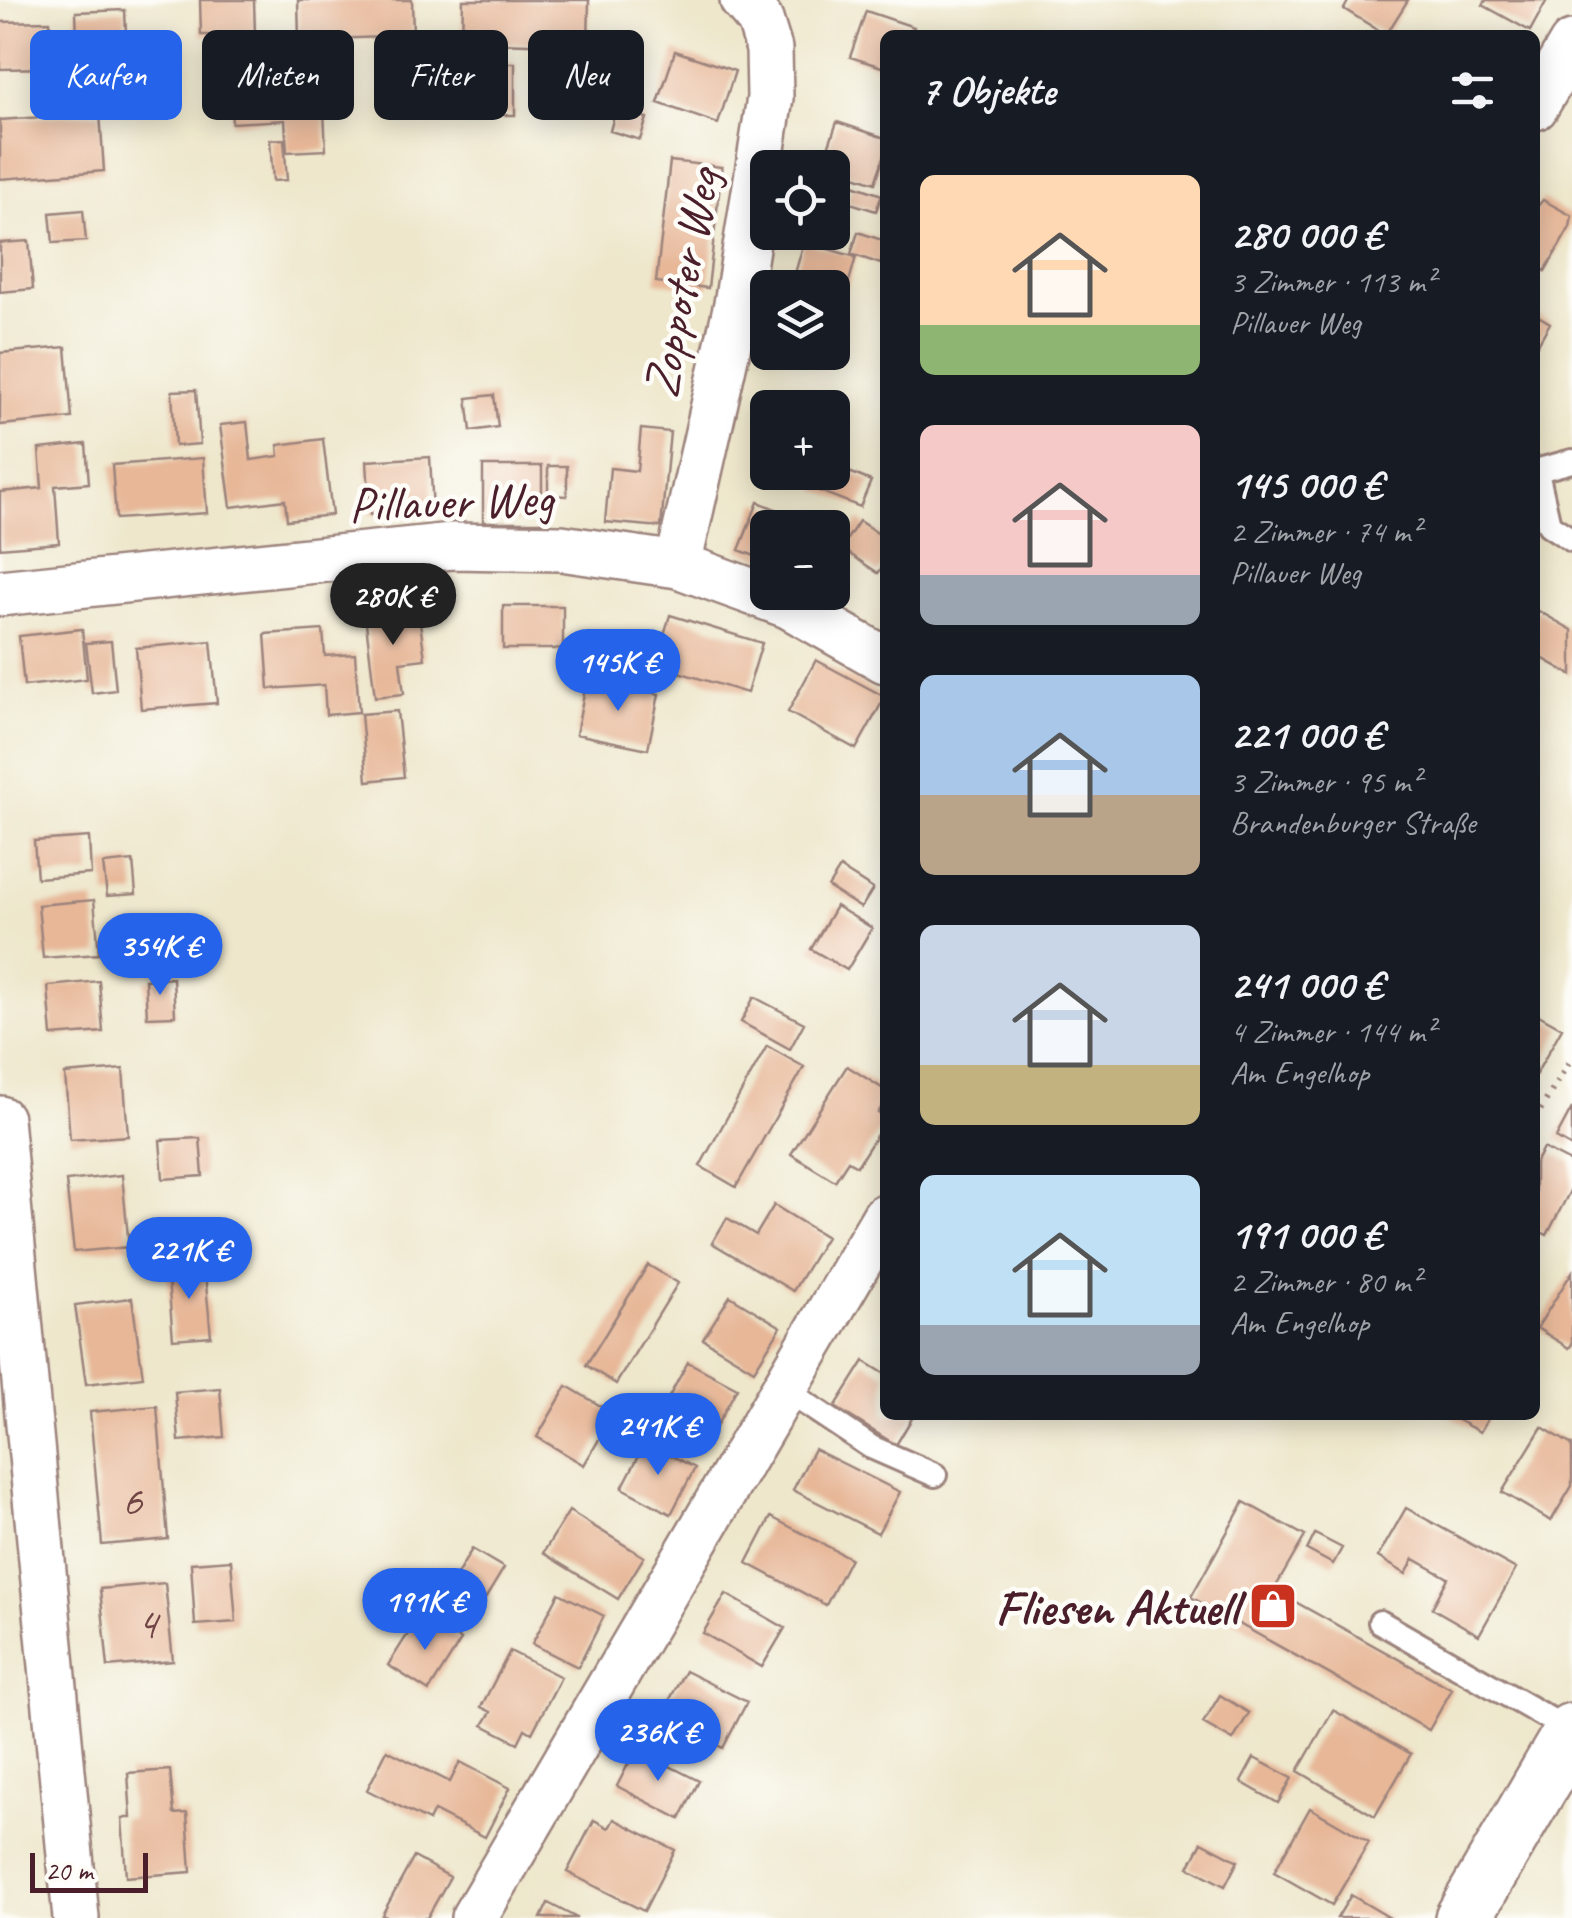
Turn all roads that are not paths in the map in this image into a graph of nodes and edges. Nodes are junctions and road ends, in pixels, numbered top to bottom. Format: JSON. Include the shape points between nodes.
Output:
{"nodes":[{"id":1,"x":766,"y":7,"type":"edge"},
{"id":2,"x":1567,"y":63,"type":"edge"},
{"id":3,"x":1540,"y":100,"type":"edge"},
{"id":4,"x":1572,"y":461,"type":"edge"},
{"id":5,"x":1540,"y":470,"type":"edge"},
{"id":6,"x":1540,"y":489,"type":"edge"},
{"id":7,"x":1572,"y":540,"type":"edge"},
{"id":8,"x":678,"y":565,"type":"junction"},
{"id":9,"x":0,"y":594,"type":"edge"},
{"id":10,"x":880,"y":657,"type":"edge"},
{"id":11,"x":0,"y":1119,"type":"edge"},
{"id":12,"x":880,"y":1226,"type":"edge"},
{"id":13,"x":784,"y":1389,"type":"junction"},
{"id":14,"x":935,"y":1475,"type":"dead end"},
{"id":15,"x":1380,"y":1622,"type":"dead end"},
{"id":16,"x":1572,"y":1731,"type":"edge"},
{"id":17,"x":76,"y":1918,"type":"edge"},
{"id":18,"x":474,"y":1918,"type":"edge"},
{"id":19,"x":1463,"y":1918,"type":"edge"}],
"edges":[{"from":1,"to":8,"type":"street","name":"Zoppoter Weg","via":[[770,98],[737,304]]},
{"from":2,"to":3,"type":"street"},
{"from":4,"to":5,"type":"lane"},
{"from":6,"to":7,"type":"lane","via":[[1548,525]]},
{"from":8,"to":9,"type":"street","name":"Pillauer Weg","via":[[560,548],[452,546]]},
{"from":8,"to":10,"type":"street","name":"Pillauer Weg","via":[[788,605]]},
{"from":11,"to":17,"type":"street"},
{"from":12,"to":13,"type":"street"},
{"from":13,"to":14,"type":"lane","via":[[871,1448]]},
{"from":13,"to":18,"type":"street"},
{"from":15,"to":16,"type":"lane"},
{"from":16,"to":19,"type":"street"}]}
